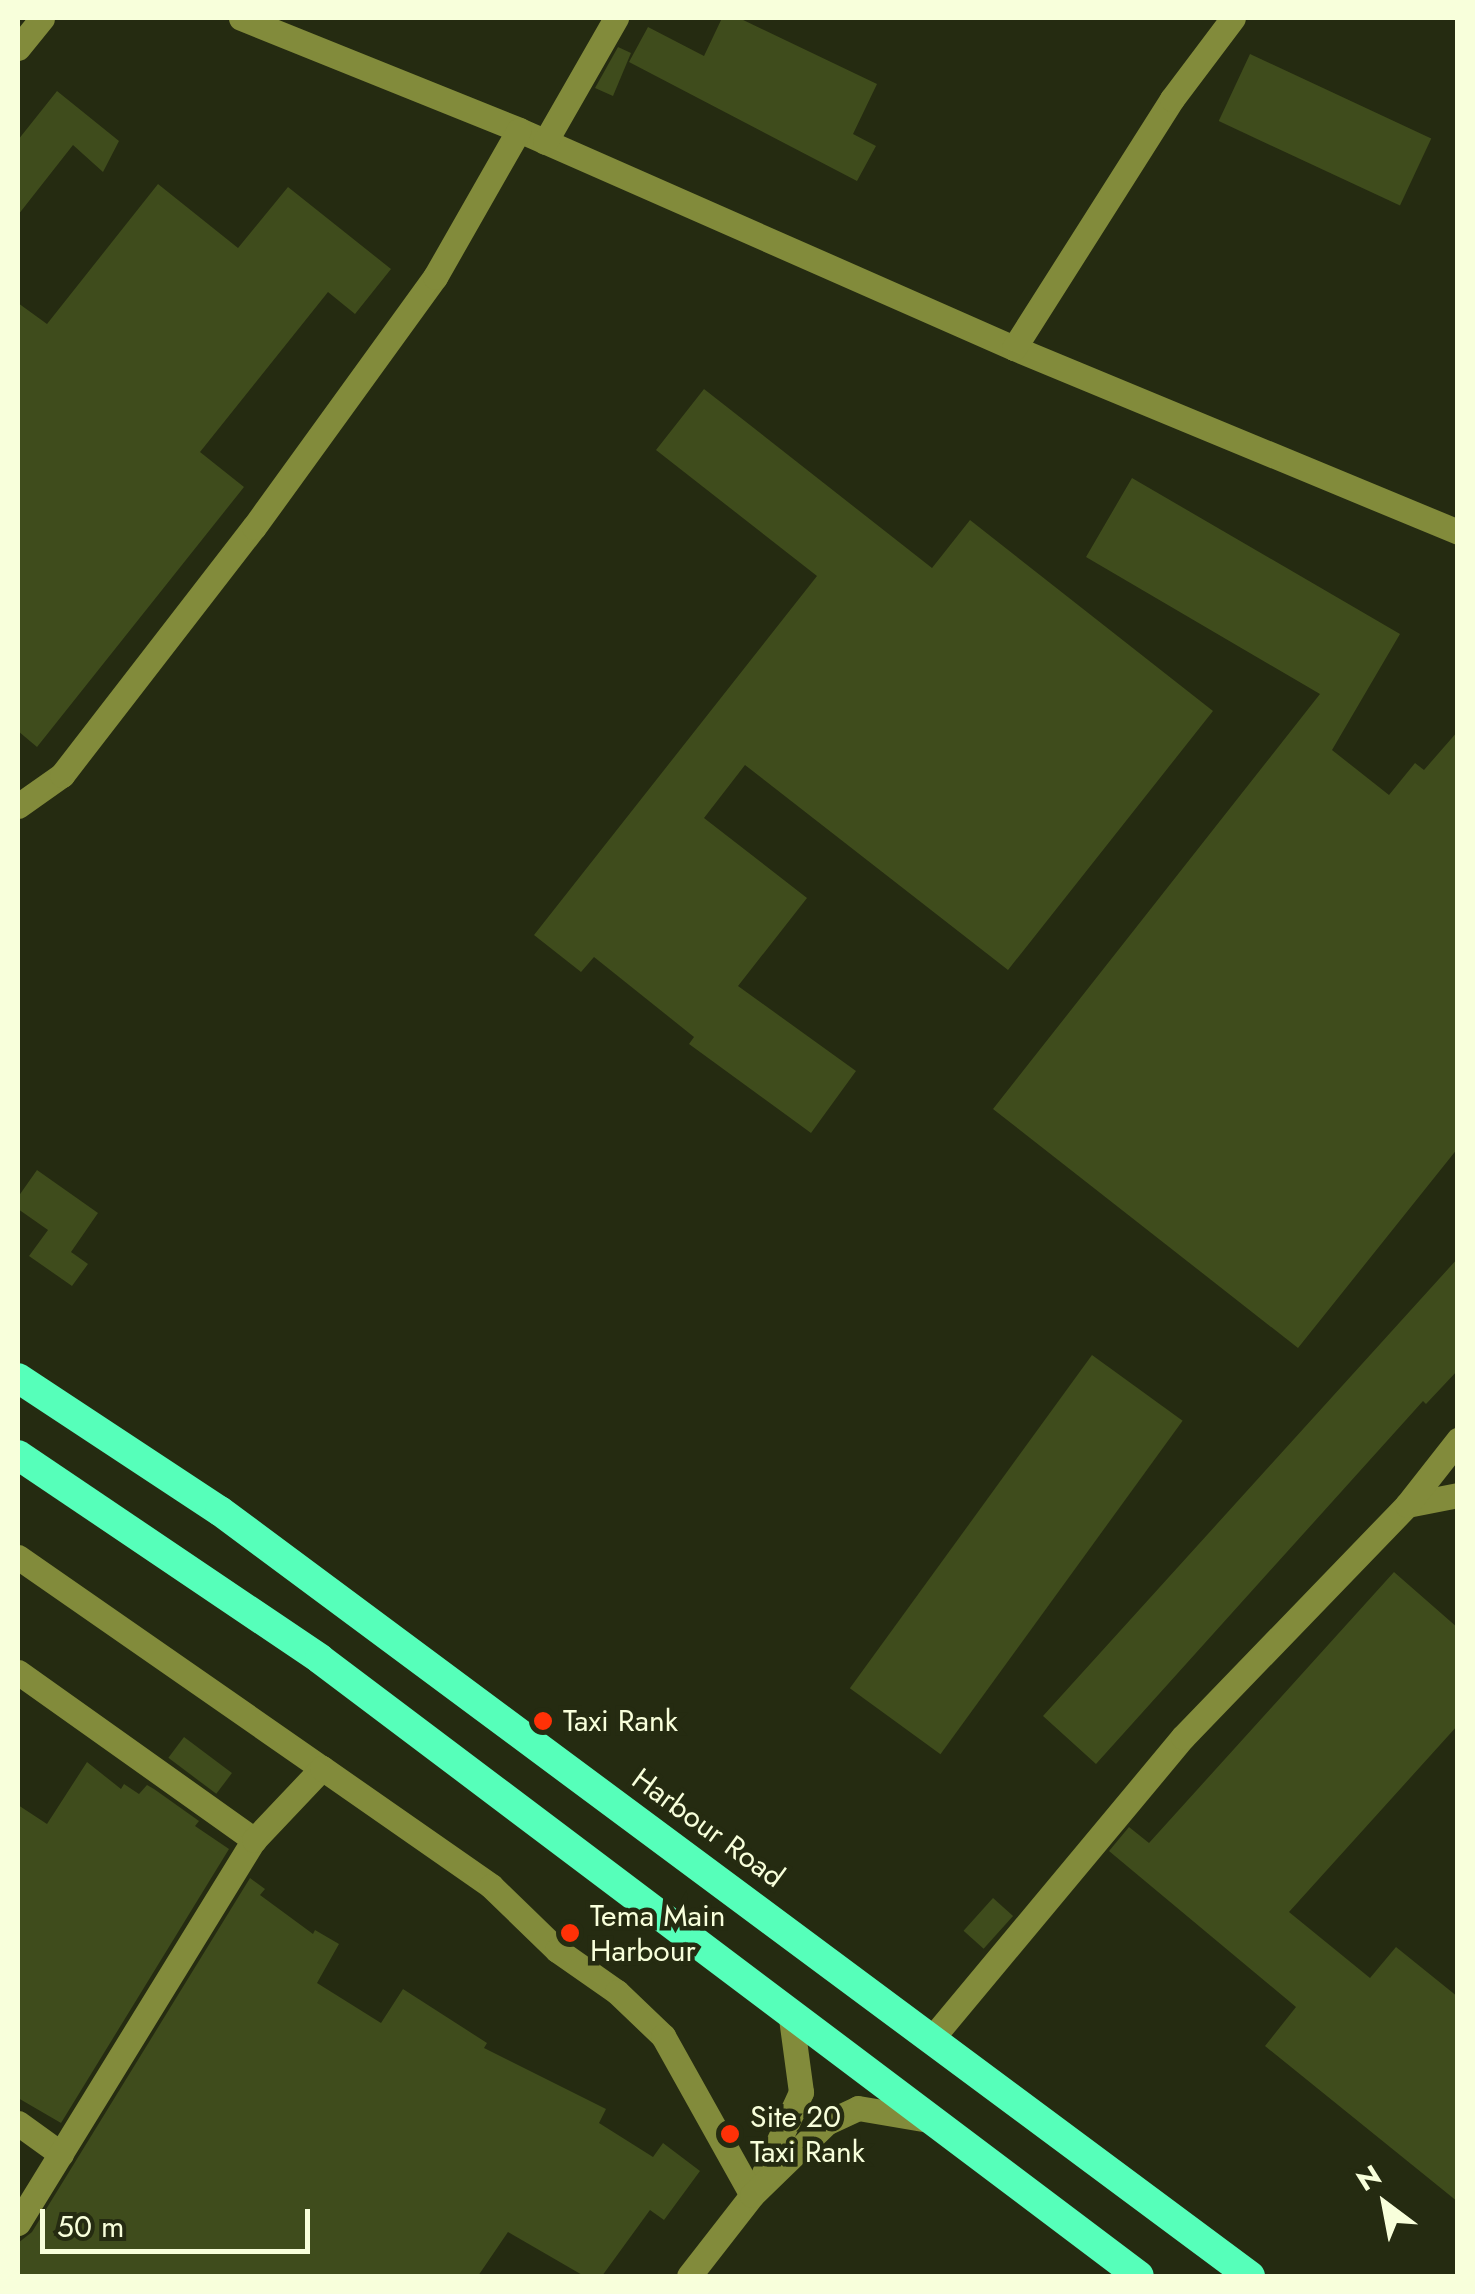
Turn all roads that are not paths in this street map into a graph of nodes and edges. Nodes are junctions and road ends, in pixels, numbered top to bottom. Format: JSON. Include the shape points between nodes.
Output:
{"nodes":[{"id":1,"x":42,"y":18,"type":"edge"},
{"id":2,"x":241,"y":18,"type":"edge"},
{"id":3,"x":616,"y":18,"type":"edge"},
{"id":4,"x":1233,"y":18,"type":"edge"},
{"id":5,"x":18,"y":48,"type":"edge"},
{"id":6,"x":519,"y":130,"type":"junction"},
{"id":7,"x":546,"y":142,"type":"junction"},
{"id":8,"x":1014,"y":348,"type":"junction"},
{"id":9,"x":1458,"y":532,"type":"edge"},
{"id":10,"x":18,"y":806,"type":"edge"},
{"id":11,"x":18,"y":1378,"type":"edge"},
{"id":12,"x":1458,"y":1440,"type":"edge"},
{"id":13,"x":18,"y":1455,"type":"edge"},
{"id":14,"x":1458,"y":1495,"type":"edge"},
{"id":15,"x":1407,"y":1504,"type":"junction"},
{"id":16,"x":18,"y":1557,"type":"edge"},
{"id":17,"x":18,"y":1672,"type":"edge"},
{"id":18,"x":322,"y":1768,"type":"junction"},
{"id":19,"x":254,"y":1840,"type":"junction"},
{"id":20,"x":790,"y":2011,"type":"junction"},
{"id":21,"x":933,"y":2037,"type":"junction"},
{"id":22,"x":935,"y":2121,"type":"junction"},
{"id":23,"x":18,"y":2123,"type":"edge"},
{"id":24,"x":61,"y":2154,"type":"junction"},
{"id":25,"x":752,"y":2195,"type":"junction"},
{"id":26,"x":18,"y":2223,"type":"edge"},
{"id":27,"x":688,"y":2276,"type":"edge"},
{"id":28,"x":1139,"y":2276,"type":"edge"},
{"id":29,"x":1250,"y":2276,"type":"edge"}],
"edges":[{"from":1,"to":5,"type":"street"},
{"from":2,"to":6,"type":"street"},
{"from":3,"to":7,"type":"street"},
{"from":4,"to":8,"type":"street","via":[[1172,99]]},
{"from":6,"to":7,"type":"street"},
{"from":6,"to":10,"type":"street","via":[[434,277],[254,527],[62,776]]},
{"from":7,"to":8,"type":"street"},
{"from":8,"to":9,"type":"street"},
{"from":11,"to":21,"type":"highway","name":"Harbour Road","via":[[220,1511]]},
{"from":12,"to":15,"type":"street"},
{"from":13,"to":20,"type":"highway","via":[[320,1659]]},
{"from":14,"to":15,"type":"street"},
{"from":15,"to":21,"type":"street","via":[[1183,1737]]},
{"from":16,"to":18,"type":"street"},
{"from":17,"to":19,"type":"street"},
{"from":18,"to":19,"type":"street"},
{"from":18,"to":25,"type":"street","via":[[491,1886],[663,2036]]},
{"from":19,"to":24,"type":"street"},
{"from":20,"to":22,"type":"highway"},
{"from":20,"to":25,"type":"street","via":[[802,2092]]},
{"from":21,"to":29,"type":"highway","name":"Harbour Road"},
{"from":22,"to":25,"type":"street","via":[[858,2108],[826,2123]]},
{"from":22,"to":28,"type":"highway"},
{"from":23,"to":24,"type":"street"},
{"from":24,"to":26,"type":"street"},
{"from":25,"to":27,"type":"street"}]}
